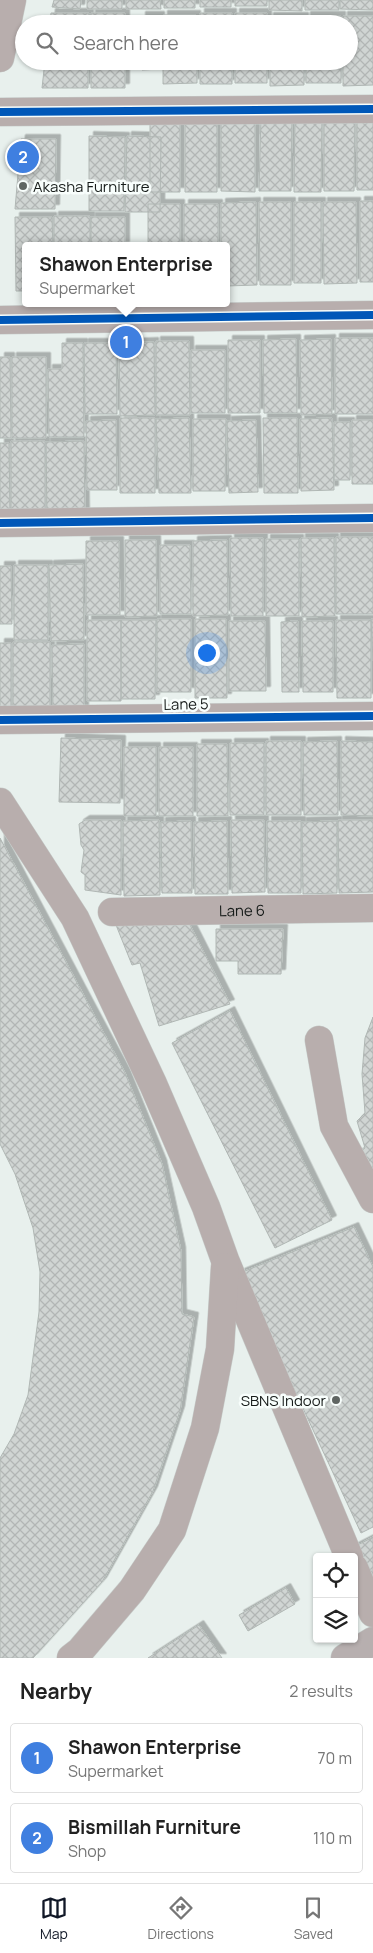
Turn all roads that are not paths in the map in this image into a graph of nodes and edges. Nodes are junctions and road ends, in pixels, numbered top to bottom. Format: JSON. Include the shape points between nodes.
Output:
{"nodes":[{"id":1,"x":12,"y":0,"type":"edge"},
{"id":2,"x":0,"y":58,"type":"edge"},
{"id":3,"x":373,"y":108,"type":"edge"},
{"id":4,"x":0,"y":112,"type":"edge"},
{"id":5,"x":373,"y":315,"type":"edge"},
{"id":6,"x":0,"y":320,"type":"edge"},
{"id":7,"x":373,"y":518,"type":"edge"},
{"id":8,"x":0,"y":524,"type":"edge"},
{"id":9,"x":373,"y":716,"type":"edge"},
{"id":10,"x":0,"y":720,"type":"edge"},
{"id":11,"x":0,"y":802,"type":"edge"},
{"id":12,"x":373,"y":908,"type":"edge"},
{"id":13,"x":112,"y":912,"type":"dead end"},
{"id":14,"x":319,"y":1040,"type":"dead end"},
{"id":15,"x":373,"y":1199,"type":"edge"},
{"id":16,"x":225,"y":1260,"type":"junction"},
{"id":17,"x":348,"y":1553,"type":"edge"},
{"id":18,"x":358,"y":1577,"type":"edge"},
{"id":19,"x":373,"y":1613,"type":"edge"},
{"id":20,"x":71,"y":1658,"type":"edge"}],
"edges":[{"from":1,"to":2,"type":"street"},
{"from":3,"to":4,"type":"street"},
{"from":5,"to":6,"type":"street"},
{"from":7,"to":8,"type":"street"},
{"from":9,"to":10,"type":"street","name":"Lane 5"},
{"from":11,"to":16,"type":"street","via":[[75,918],[157,1092],[206,1206]]},
{"from":12,"to":13,"type":"street","name":"Lane 6"},
{"from":14,"to":15,"type":"street","via":[[334,1126]]},
{"from":16,"to":17,"type":"street"},
{"from":16,"to":20,"type":"street","via":[[220,1349],[205,1428],[172,1530],[132,1590]]},
{"from":18,"to":19,"type":"street"}]}
